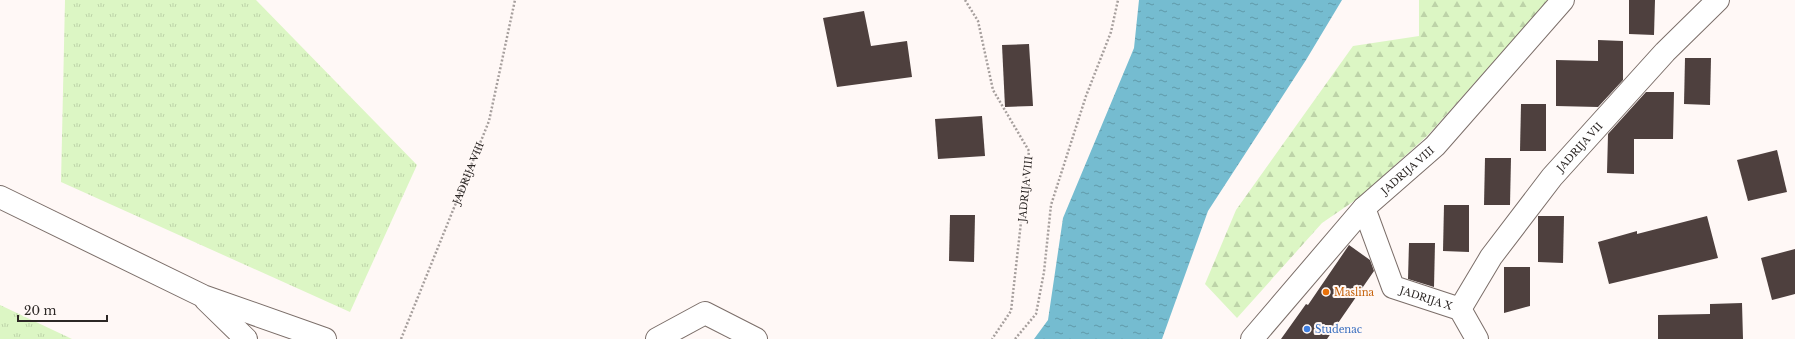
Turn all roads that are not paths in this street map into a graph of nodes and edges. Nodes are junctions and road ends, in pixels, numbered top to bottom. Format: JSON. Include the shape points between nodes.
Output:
{"nodes":[{"id":1,"x":1563,"y":0,"type":"edge"},
{"id":2,"x":1718,"y":0,"type":"edge"},
{"id":3,"x":0,"y":197,"type":"edge"},
{"id":4,"x":1364,"y":208,"type":"junction"},
{"id":5,"x":203,"y":296,"type":"junction"},
{"id":6,"x":1460,"y":309,"type":"junction"},
{"id":7,"x":246,"y":339,"type":"edge"},
{"id":8,"x":325,"y":339,"type":"edge"},
{"id":9,"x":658,"y":339,"type":"edge"},
{"id":10,"x":756,"y":339,"type":"edge"},
{"id":11,"x":1252,"y":339,"type":"edge"},
{"id":12,"x":1477,"y":339,"type":"edge"}],
"edges":[{"from":1,"to":4,"type":"street","name":"JADRIJA VIII","via":[[1435,146]]},
{"from":2,"to":6,"type":"street","name":"JADRIJA VII","via":[[1665,52],[1552,177],[1491,257]]},
{"from":3,"to":5,"type":"street"},
{"from":4,"to":6,"type":"street","name":"JADRIJA X","via":[[1393,288]]},
{"from":4,"to":11,"type":"street","name":"JADRIJA VIII"},
{"from":5,"to":7,"type":"street"},
{"from":5,"to":8,"type":"street"},
{"from":6,"to":12,"type":"street","name":"JADRIJA X"},
{"from":9,"to":10,"type":"street","via":[[705,313]]}]}
